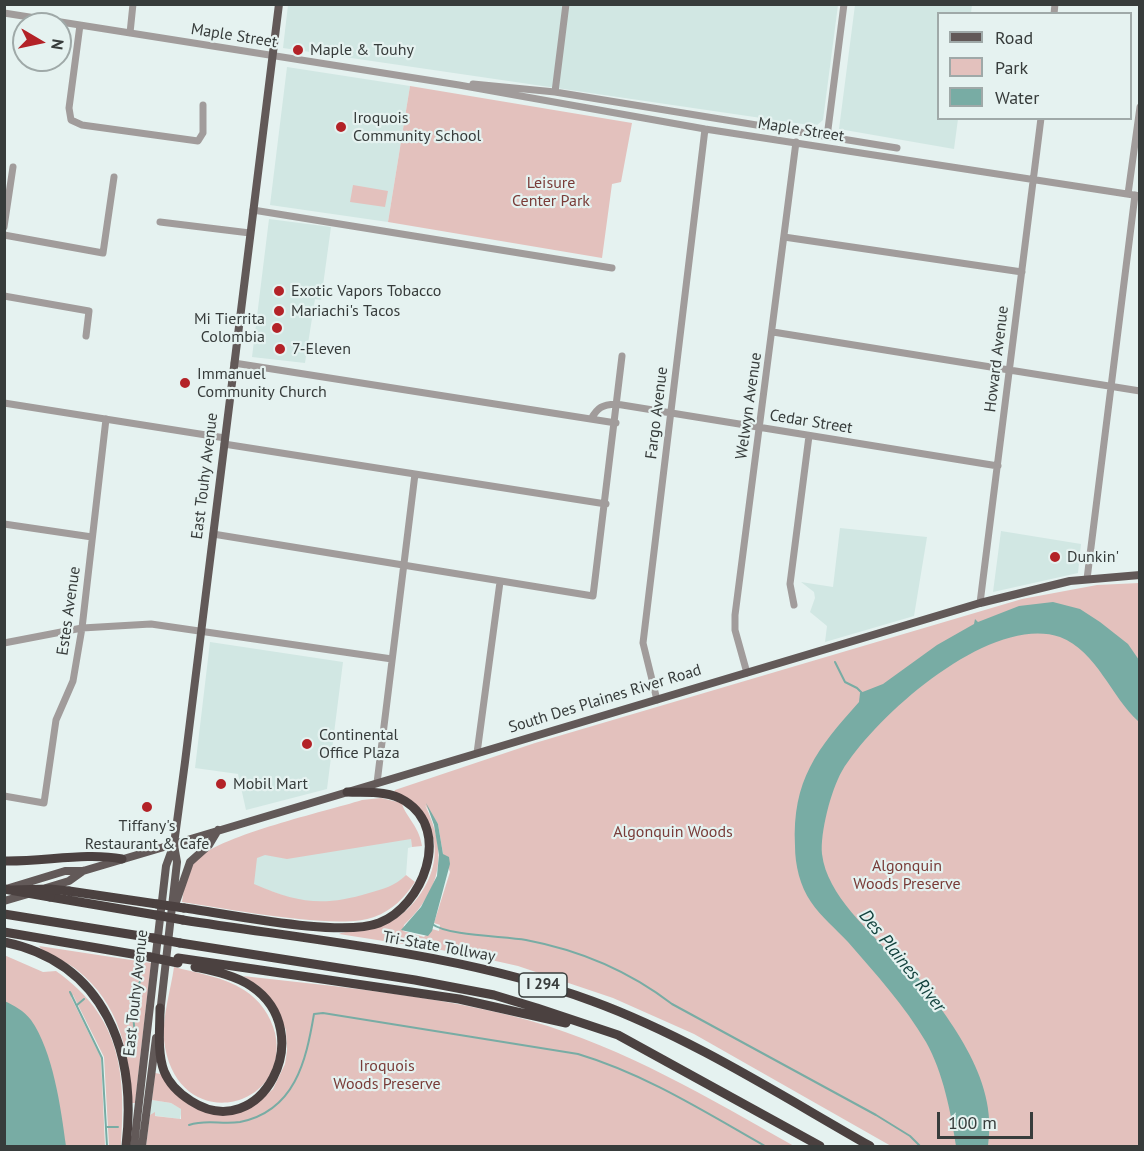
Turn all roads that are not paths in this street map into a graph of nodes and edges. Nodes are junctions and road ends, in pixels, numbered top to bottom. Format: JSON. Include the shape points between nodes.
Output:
{"nodes":[{"id":1,"x":7,"y":4,"type":"edge"},
{"id":2,"x":133,"y":4,"type":"edge"},
{"id":3,"x":279,"y":4,"type":"edge"},
{"id":4,"x":566,"y":4,"type":"edge"},
{"id":5,"x":844,"y":4,"type":"edge"},
{"id":6,"x":5,"y":13,"type":"edge"},
{"id":7,"x":80,"y":25,"type":"junction"},
{"id":8,"x":130,"y":33,"type":"junction"},
{"id":9,"x":272,"y":56,"type":"junction"},
{"id":10,"x":459,"y":85,"type":"junction"},
{"id":11,"x":555,"y":92,"type":"junction"},
{"id":12,"x":204,"y":105,"type":"dead end"},
{"id":13,"x":1140,"y":107,"type":"edge"},
{"id":14,"x":1041,"y":120,"type":"edge"},
{"id":15,"x":705,"y":129,"type":"junction"},
{"id":16,"x":827,"y":137,"type":"junction"},
{"id":17,"x":796,"y":142,"type":"junction"},
{"id":18,"x":897,"y":148,"type":"dead end"},
{"id":19,"x":13,"y":168,"type":"dead end"},
{"id":20,"x":114,"y":177,"type":"dead end"},
{"id":21,"x":1033,"y":179,"type":"junction"},
{"id":22,"x":1134,"y":195,"type":"edge"},
{"id":23,"x":253,"y":210,"type":"junction"},
{"id":24,"x":160,"y":222,"type":"dead end"},
{"id":25,"x":4,"y":227,"type":"edge"},
{"id":26,"x":250,"y":233,"type":"junction"},
{"id":27,"x":4,"y":235,"type":"edge"},
{"id":28,"x":784,"y":237,"type":"junction"},
{"id":29,"x":612,"y":268,"type":"dead end"},
{"id":30,"x":1022,"y":272,"type":"junction"},
{"id":31,"x":4,"y":296,"type":"edge"},
{"id":32,"x":773,"y":332,"type":"junction"},
{"id":33,"x":86,"y":336,"type":"dead end"},
{"id":34,"x":622,"y":356,"type":"dead end"},
{"id":35,"x":234,"y":363,"type":"junction"},
{"id":36,"x":1010,"y":370,"type":"junction"},
{"id":37,"x":1110,"y":386,"type":"junction"},
{"id":38,"x":1140,"y":391,"type":"edge"},
{"id":39,"x":4,"y":403,"type":"edge"},
{"id":40,"x":616,"y":404,"type":"junction"},
{"id":41,"x":670,"y":413,"type":"junction"},
{"id":42,"x":106,"y":419,"type":"junction"},
{"id":43,"x":591,"y":419,"type":"junction"},
{"id":44,"x":616,"y":423,"type":"junction"},
{"id":45,"x":759,"y":428,"type":"junction"},
{"id":46,"x":809,"y":435,"type":"junction"},
{"id":47,"x":225,"y":441,"type":"junction"},
{"id":48,"x":998,"y":466,"type":"junction"},
{"id":49,"x":415,"y":474,"type":"junction"},
{"id":50,"x":606,"y":504,"type":"junction"},
{"id":51,"x":4,"y":524,"type":"edge"},
{"id":52,"x":213,"y":534,"type":"junction"},
{"id":53,"x":92,"y":537,"type":"junction"},
{"id":54,"x":404,"y":565,"type":"junction"},
{"id":55,"x":1140,"y":575,"type":"edge"},
{"id":56,"x":1087,"y":579,"type":"junction"},
{"id":57,"x":500,"y":582,"type":"junction"},
{"id":58,"x":981,"y":603,"type":"junction"},
{"id":59,"x":794,"y":605,"type":"dead end"},
{"id":60,"x":82,"y":628,"type":"junction"},
{"id":61,"x":201,"y":631,"type":"junction"},
{"id":62,"x":4,"y":643,"type":"edge"},
{"id":63,"x":392,"y":660,"type":"junction"},
{"id":64,"x":747,"y":673,"type":"junction"},
{"id":65,"x":657,"y":700,"type":"junction"},
{"id":66,"x":477,"y":753,"type":"junction"},
{"id":67,"x":377,"y":783,"type":"junction"},
{"id":68,"x":347,"y":792,"type":"junction"},
{"id":69,"x":4,"y":796,"type":"edge"},
{"id":70,"x":218,"y":830,"type":"junction"},
{"id":71,"x":174,"y":844,"type":"junction"},
{"id":72,"x":122,"y":859,"type":"junction"},
{"id":73,"x":4,"y":861,"type":"edge"},
{"id":74,"x":83,"y":871,"type":"junction"},
{"id":75,"x":8,"y":890,"type":"edge"},
{"id":76,"x":4,"y":901,"type":"edge"},
{"id":77,"x":4,"y":914,"type":"edge"},
{"id":78,"x":171,"y":914,"type":"junction"},
{"id":79,"x":4,"y":932,"type":"edge"},
{"id":80,"x":4,"y":942,"type":"edge"},
{"id":81,"x":178,"y":960,"type":"junction"},
{"id":82,"x":160,"y":1008,"type":"junction"},
{"id":83,"x":592,"y":1027,"type":"junction"},
{"id":84,"x":126,"y":1146,"type":"edge"},
{"id":85,"x":134,"y":1146,"type":"edge"},
{"id":86,"x":142,"y":1146,"type":"edge"},
{"id":87,"x":820,"y":1146,"type":"edge"},
{"id":88,"x":870,"y":1146,"type":"edge"}],
"edges":[{"from":1,"to":6,"type":"street"},
{"from":2,"to":8,"type":"street"},
{"from":3,"to":9,"type":"main road","name":"East Touhy Avenue"},
{"from":4,"to":11,"type":"street"},
{"from":5,"to":16,"type":"street"},
{"from":6,"to":7,"type":"street","name":"Maple Street"},
{"from":7,"to":8,"type":"street","name":"Maple Street"},
{"from":7,"to":12,"type":"street","via":[[69,108],[71,120],[82,125],[198,141],[203,133]]},
{"from":8,"to":9,"type":"street","name":"Maple Street"},
{"from":9,"to":10,"type":"street","name":"Maple Street"},
{"from":9,"to":23,"type":"main road","name":"East Touhy Avenue"},
{"from":10,"to":11,"type":"street","name":"Maple Street"},
{"from":10,"to":15,"type":"street","name":"Maple Street"},
{"from":11,"to":16,"type":"street","name":"Maple Street"},
{"from":13,"to":22,"type":"street"},
{"from":14,"to":21,"type":"street","name":"Howard Avenue"},
{"from":15,"to":17,"type":"street","name":"Maple Street"},
{"from":15,"to":41,"type":"street","name":"Fargo Avenue"},
{"from":16,"to":18,"type":"street","name":"Maple Street"},
{"from":17,"to":21,"type":"street","name":"Maple Street"},
{"from":17,"to":28,"type":"street","name":"Welwyn Avenue"},
{"from":19,"to":25,"type":"street"},
{"from":20,"to":27,"type":"street","via":[[103,252]]},
{"from":21,"to":22,"type":"street","name":"Maple Street"},
{"from":21,"to":30,"type":"street","name":"Howard Avenue"},
{"from":22,"to":37,"type":"street"},
{"from":23,"to":26,"type":"main road","name":"East Touhy Avenue"},
{"from":23,"to":29,"type":"street"},
{"from":24,"to":26,"type":"street"},
{"from":26,"to":35,"type":"main road","name":"East Touhy Avenue"},
{"from":28,"to":30,"type":"street"},
{"from":28,"to":32,"type":"street","name":"Welwyn Avenue"},
{"from":30,"to":36,"type":"street","name":"Howard Avenue"},
{"from":31,"to":33,"type":"street","via":[[89,311]]},
{"from":32,"to":36,"type":"street"},
{"from":32,"to":45,"type":"street","name":"Welwyn Avenue"},
{"from":34,"to":40,"type":"street"},
{"from":35,"to":43,"type":"street"},
{"from":35,"to":47,"type":"main road","name":"East Touhy Avenue"},
{"from":36,"to":37,"type":"street"},
{"from":36,"to":48,"type":"street","name":"Howard Avenue"},
{"from":37,"to":38,"type":"street"},
{"from":37,"to":56,"type":"street"},
{"from":39,"to":42,"type":"street"},
{"from":40,"to":41,"type":"street","name":"Cedar Street"},
{"from":40,"to":43,"type":"street","via":[[603,405]]},
{"from":40,"to":44,"type":"street"},
{"from":41,"to":45,"type":"street","name":"Cedar Street"},
{"from":41,"to":65,"type":"street","name":"Fargo Avenue","via":[[643,643]]},
{"from":42,"to":47,"type":"street"},
{"from":42,"to":53,"type":"street","name":"Estes Avenue"},
{"from":43,"to":44,"type":"street"},
{"from":44,"to":50,"type":"street"},
{"from":45,"to":46,"type":"street","name":"Cedar Street"},
{"from":45,"to":64,"type":"street","name":"Welwyn Avenue","via":[[735,615],[735,630]]},
{"from":46,"to":48,"type":"street","name":"Cedar Street"},
{"from":46,"to":59,"type":"street","via":[[790,584]]},
{"from":47,"to":49,"type":"street"},
{"from":47,"to":52,"type":"main road","name":"East Touhy Avenue"},
{"from":48,"to":58,"type":"street","name":"Howard Avenue"},
{"from":49,"to":50,"type":"street"},
{"from":49,"to":54,"type":"street"},
{"from":50,"to":57,"type":"street","via":[[593,596]]},
{"from":51,"to":53,"type":"street"},
{"from":52,"to":54,"type":"street"},
{"from":52,"to":61,"type":"main road","name":"East Touhy Avenue"},
{"from":53,"to":60,"type":"street","name":"Estes Avenue"},
{"from":54,"to":57,"type":"street"},
{"from":54,"to":63,"type":"street"},
{"from":55,"to":56,"type":"main road","name":"South Des Plaines River Road"},
{"from":56,"to":58,"type":"main road","name":"South Des Plaines River Road"},
{"from":57,"to":66,"type":"street"},
{"from":58,"to":64,"type":"main road","name":"South Des Plaines River Road"},
{"from":60,"to":61,"type":"street","via":[[151,624]]},
{"from":60,"to":62,"type":"street"},
{"from":60,"to":69,"type":"street","name":"Estes Avenue","via":[[73,681],[56,720],[44,803]]},
{"from":61,"to":63,"type":"street"},
{"from":61,"to":71,"type":"main road","name":"East Touhy Avenue"},
{"from":63,"to":67,"type":"street"},
{"from":64,"to":65,"type":"main road","name":"South Des Plaines River Road"},
{"from":65,"to":66,"type":"main road","name":"South Des Plaines River Road"},
{"from":66,"to":67,"type":"main road","name":"South Des Plaines River Road"},
{"from":67,"to":68,"type":"main road","name":"South Des Plaines River Road"},
{"from":68,"to":70,"type":"main road","name":"South Des Plaines River Road"},
{"from":68,"to":75,"type":"highway","bridge":true,"via":[[396,797],[412,806],[423,822],[429,847],[425,875],[413,896],[396,913],[367,926],[326,928],[69,891]]},
{"from":70,"to":71,"type":"main road","name":"South Des Plaines River Road"},
{"from":70,"to":78,"type":"main road","via":[[209,845],[190,862]]},
{"from":71,"to":72,"type":"main road","name":"South Des Plaines River Road"},
{"from":71,"to":78,"type":"main road","name":"East Touhy Avenue","via":[[177,862]]},
{"from":71,"to":85,"type":"main road","name":"East Touhy Avenue","via":[[166,866]]},
{"from":72,"to":73,"type":"highway","via":[[104,855],[40,862]]},
{"from":72,"to":74,"type":"main road","name":"South Des Plaines River Road"},
{"from":74,"to":75,"type":"main road","name":"South Des Plaines River Road","via":[[65,871]]},
{"from":74,"to":76,"type":"main road","name":"South Des Plaines River Road","via":[[69,881]]},
{"from":75,"to":88,"type":"highway","name":"Tri-State Tollway","number":"I 294","bridge":true,"via":[[436,960],[550,987],[657,1028]]},
{"from":77,"to":83,"type":"highway","number":"I 294","bridge":true,"via":[[494,995]]},
{"from":78,"to":82,"type":"main road","name":"East Touhy Avenue"},
{"from":79,"to":81,"type":"highway","via":[[75,940]]},
{"from":80,"to":84,"type":"highway","via":[[44,954],[65,968],[87,987],[110,1017],[121,1046],[126,1081]]},
{"from":81,"to":82,"type":"highway","via":[[244,982],[266,999],[277,1017],[282,1042],[282,1061],[268,1089],[245,1105],[221,1110],[199,1106],[184,1096],[164,1070]]},
{"from":81,"to":83,"type":"highway","via":[[459,999]]},
{"from":82,"to":86,"type":"main road","name":"East Touhy Avenue"},
{"from":83,"to":87,"type":"highway","number":"I 294","via":[[618,1035]]}]}
